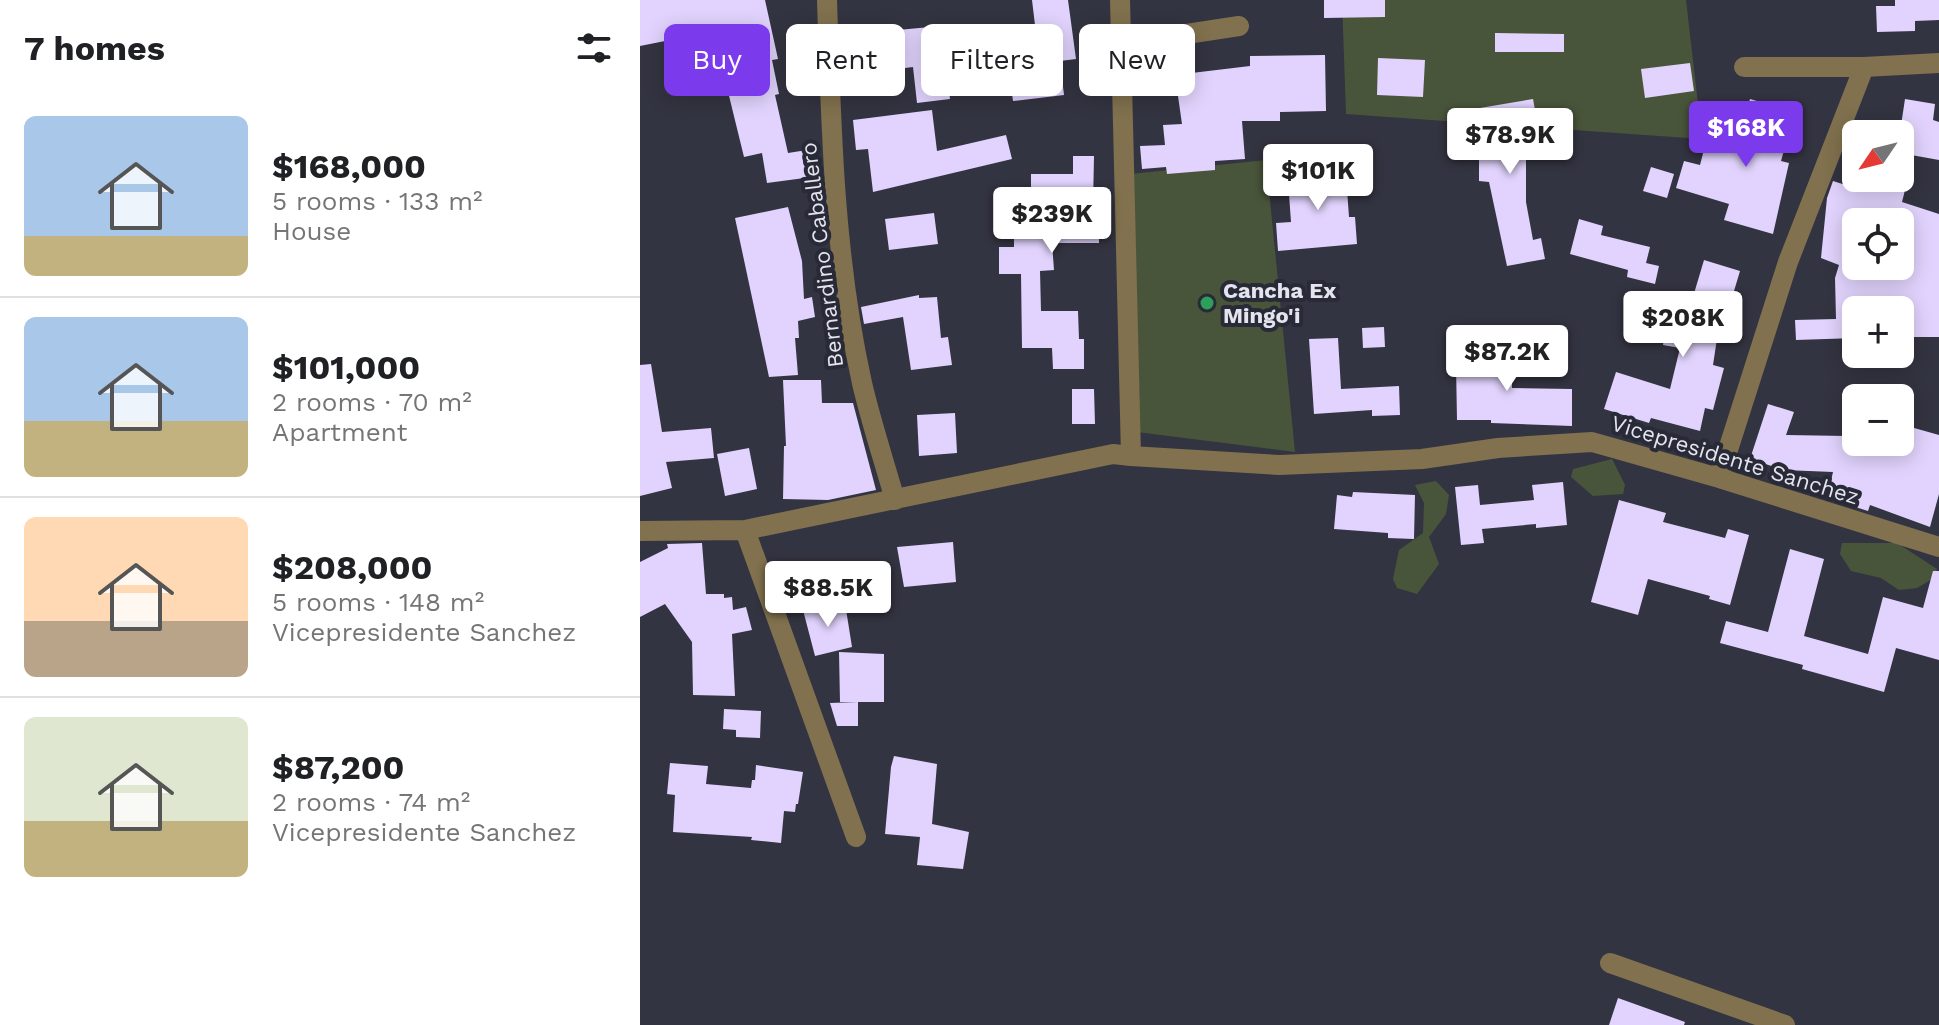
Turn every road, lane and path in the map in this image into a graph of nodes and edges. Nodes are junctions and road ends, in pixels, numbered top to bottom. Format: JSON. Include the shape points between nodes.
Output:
{"nodes":[{"id":1,"x":827,"y":0,"type":"edge"},
{"id":2,"x":1120,"y":0,"type":"edge"},
{"id":3,"x":1121,"y":24,"type":"edge"},
{"id":4,"x":1239,"y":26,"type":"dead end"},
{"id":5,"x":1195,"y":33,"type":"edge"},
{"id":6,"x":1939,"y":63,"type":"edge"},
{"id":7,"x":1744,"y":67,"type":"dead end"},
{"id":8,"x":1864,"y":67,"type":"junction"},
{"id":9,"x":1122,"y":96,"type":"edge"},
{"id":10,"x":1131,"y":456,"type":"junction"},
{"id":11,"x":1719,"y":478,"type":"junction"},
{"id":12,"x":895,"y":500,"type":"junction"},
{"id":13,"x":745,"y":530,"type":"junction"},
{"id":14,"x":640,"y":531,"type":"edge"},
{"id":15,"x":1939,"y":547,"type":"edge"},
{"id":16,"x":856,"y":837,"type":"dead end"},
{"id":17,"x":1610,"y":963,"type":"dead end"},
{"id":18,"x":1785,"y":1025,"type":"edge"}],
"edges":[{"from":1,"to":12,"type":"street","name":"Bernardino Caballero","via":[[832,164],[847,298],[862,383]]},
{"from":2,"to":3,"type":"street"},
{"from":4,"to":5,"type":"street"},
{"from":6,"to":8,"type":"street"},
{"from":7,"to":8,"type":"street"},
{"from":8,"to":11,"type":"street","via":[[1788,262]]},
{"from":9,"to":10,"type":"street"},
{"from":10,"to":11,"type":"street","name":"Vicepresidente Sanchez","via":[[1279,465],[1448,457],[1592,442]]},
{"from":10,"to":12,"type":"street","name":"Vicepresidente Sanchez","via":[[1113,454]]},
{"from":11,"to":15,"type":"street","name":"Vicepresidente Sanchez"},
{"from":12,"to":13,"type":"street","name":"Vicepresidente Sanchez"},
{"from":13,"to":14,"type":"street","name":"Vicepresidente Sanchez"},
{"from":13,"to":16,"type":"street"},
{"from":17,"to":18,"type":"street"}]}
